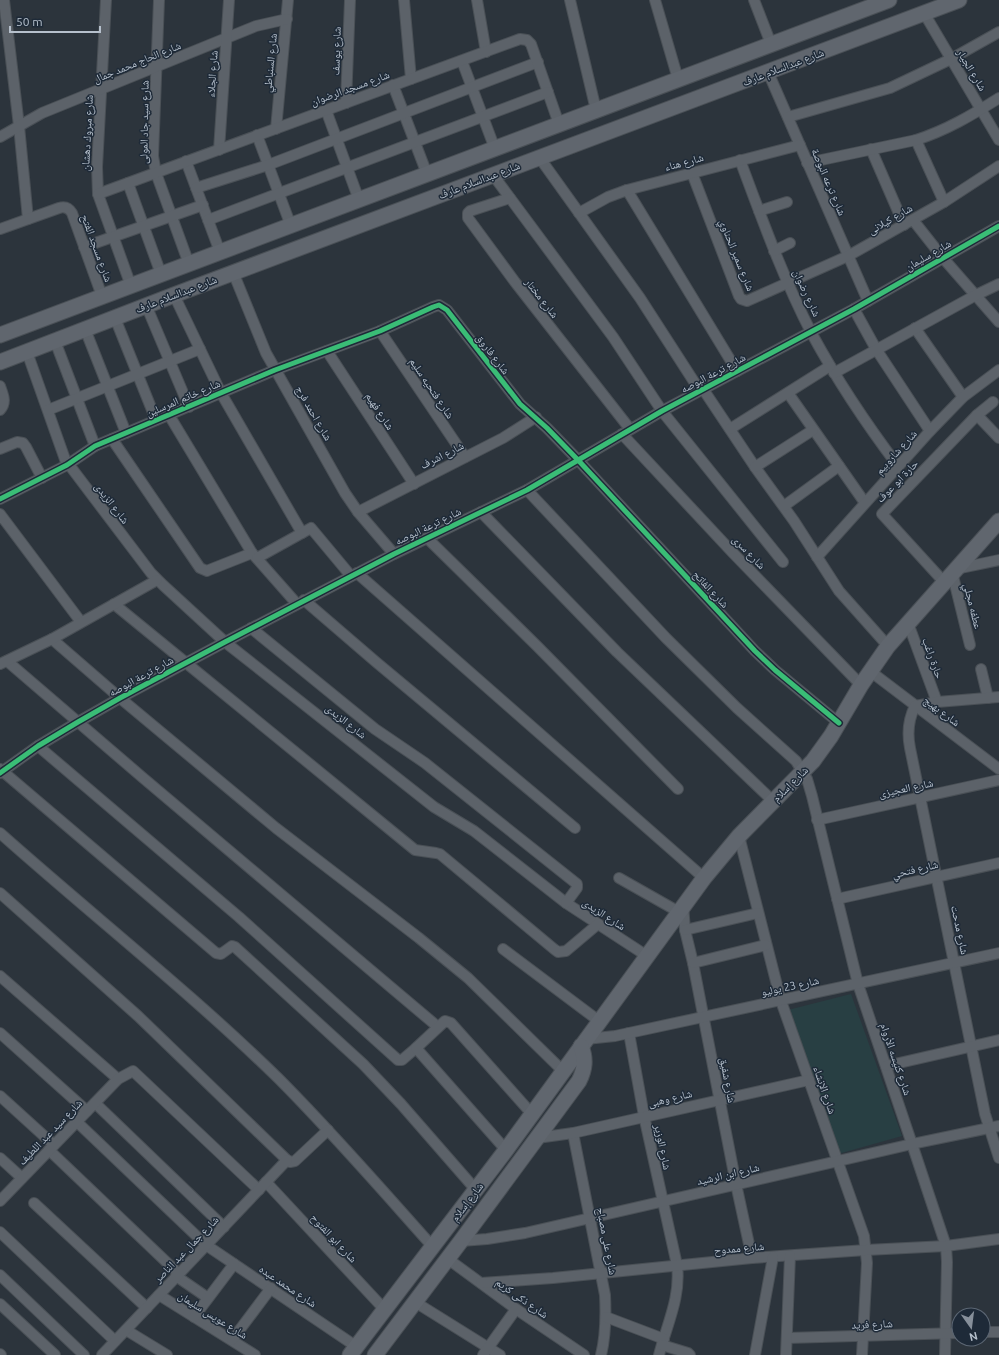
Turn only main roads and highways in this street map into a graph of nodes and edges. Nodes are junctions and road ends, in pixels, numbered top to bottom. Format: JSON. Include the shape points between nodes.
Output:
{"nodes":[{"id":1,"x":889,"y":0,"type":"edge"},
{"id":2,"x":959,"y":0,"type":"edge"},
{"id":3,"x":653,"y":89,"type":"junction"},
{"id":4,"x":600,"y":109,"type":"junction"},
{"id":5,"x":659,"y":112,"type":"junction"},
{"id":6,"x":618,"y":127,"type":"junction"},
{"id":7,"x":66,"y":310,"type":"junction"},
{"id":8,"x":32,"y":323,"type":"junction"},
{"id":9,"x":80,"y":331,"type":"junction"},
{"id":10,"x":0,"y":335,"type":"edge"},
{"id":11,"x":48,"y":343,"type":"junction"},
{"id":12,"x":0,"y":362,"type":"edge"},
{"id":13,"x":999,"y":521,"type":"edge"},
{"id":14,"x":583,"y":1043,"type":"junction"},
{"id":15,"x":354,"y":1351,"type":"edge"},
{"id":16,"x":380,"y":1353,"type":"edge"}],
"edges":[{"from":1,"to":3,"type":"main road"},
{"from":2,"to":5,"type":"main road","name":"شارع عبدالسلام عارف"},
{"from":3,"to":4,"type":"main road"},
{"from":3,"to":5,"type":"main road","via":[[649,97],[651,106]]},
{"from":4,"to":6,"type":"main road","via":[[613,110],[617,114]]},
{"from":4,"to":7,"type":"main road"},
{"from":5,"to":6,"type":"main road","name":"شارع عبدالسلام عارف"},
{"from":6,"to":9,"type":"main road","name":"شارع عبدالسلام عارف"},
{"from":7,"to":8,"type":"main road"},
{"from":7,"to":9,"type":"main road","via":[[65,324],[71,331]]},
{"from":8,"to":10,"type":"main road"},
{"from":8,"to":11,"type":"main road","via":[[42,332],[43,341]]},
{"from":9,"to":11,"type":"main road","name":"شارع عبدالسلام عارف"},
{"from":11,"to":12,"type":"main road","name":"شارع عبدالسلام عارف"},
{"from":13,"to":14,"type":"main road","name":"شارع إسلام","via":[[888,646],[861,685],[823,749],[739,836],[704,878]]},
{"from":14,"to":15,"type":"main road","name":"شارع إسلام","via":[[506,1150]]},
{"from":14,"to":16,"type":"main road","name":"شارع إسلام","via":[[585,1064],[579,1081]]}]}
